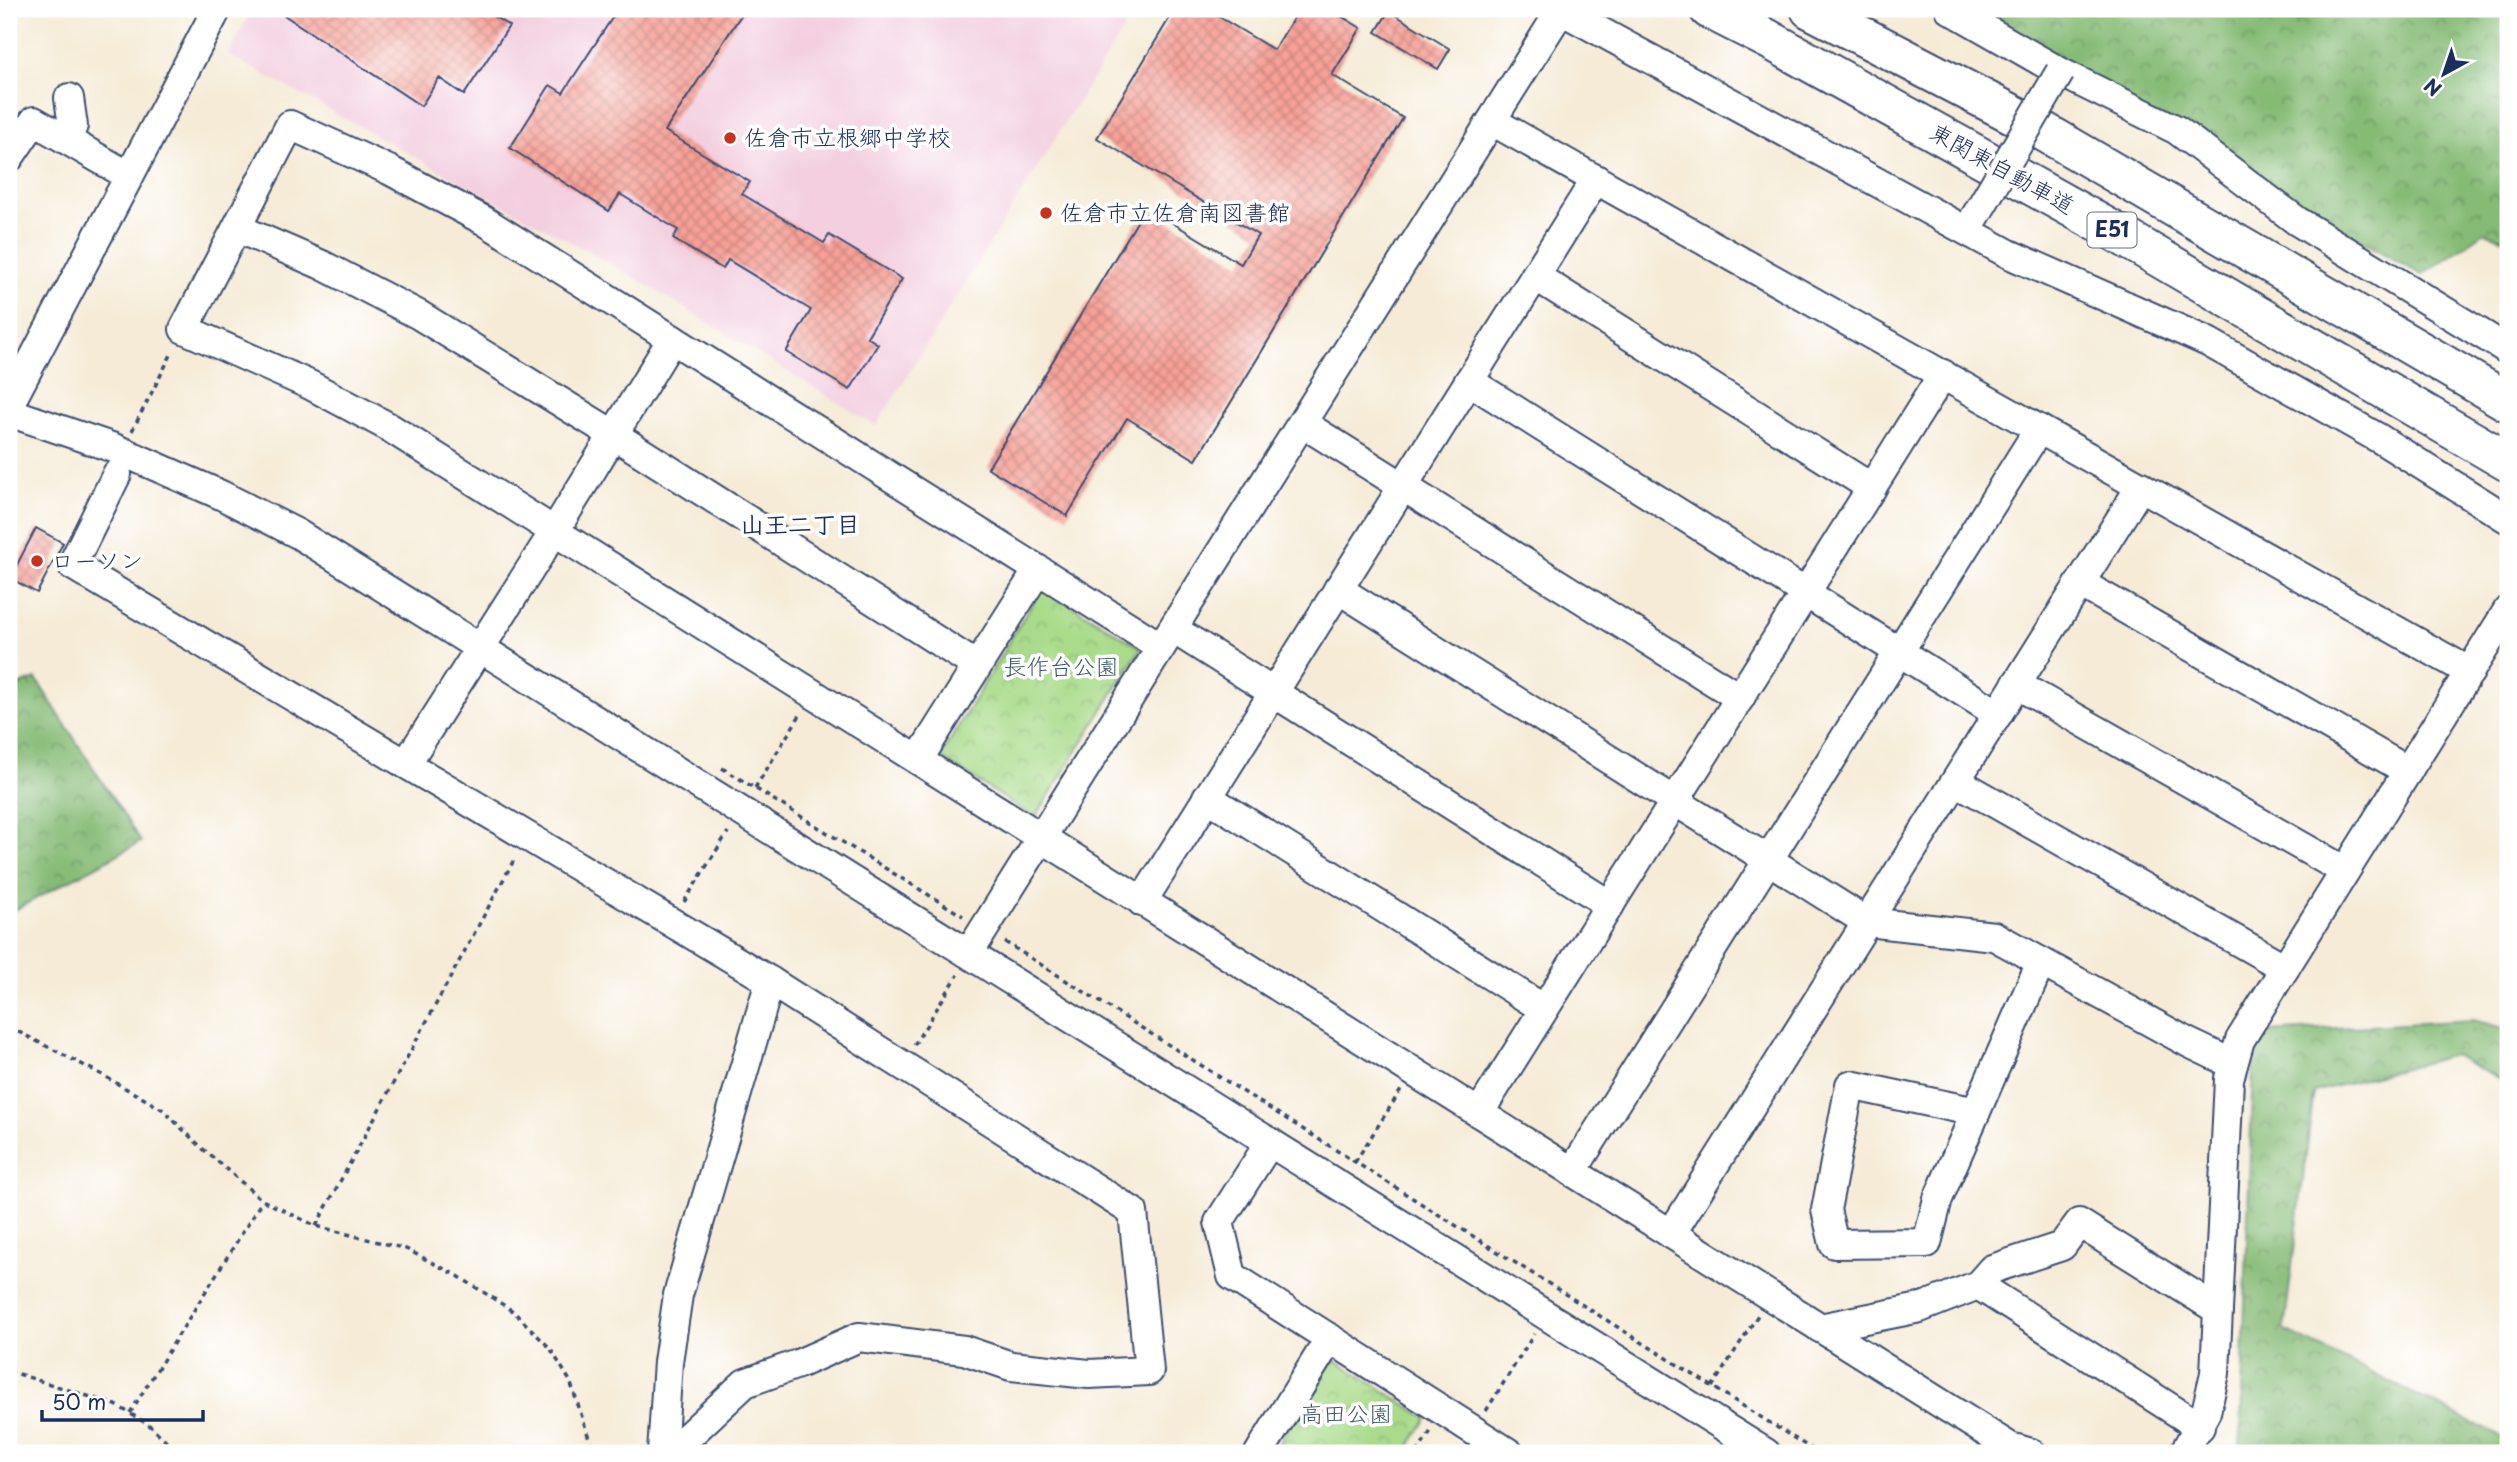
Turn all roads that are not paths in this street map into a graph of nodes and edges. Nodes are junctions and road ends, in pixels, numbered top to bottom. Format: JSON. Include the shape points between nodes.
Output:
{"nodes":[{"id":1,"x":217,"y":9,"type":"edge"},
{"id":2,"x":1560,"y":9,"type":"edge"},
{"id":3,"x":1709,"y":9,"type":"edge"},
{"id":4,"x":1810,"y":9,"type":"edge"},
{"id":5,"x":1950,"y":9,"type":"edge"},
{"id":6,"x":2060,"y":72,"type":"junction"},
{"id":7,"x":69,"y":98,"type":"dead end"},
{"id":8,"x":1492,"y":121,"type":"junction"},
{"id":9,"x":66,"y":139,"type":"junction"},
{"id":10,"x":9,"y":158,"type":"edge"},
{"id":11,"x":129,"y":176,"type":"junction"},
{"id":12,"x":1596,"y":178,"type":"junction"},
{"id":13,"x":1971,"y":224,"type":"junction"},
{"id":14,"x":237,"y":228,"type":"junction"},
{"id":15,"x":1535,"y":276,"type":"junction"},
{"id":16,"x":672,"y":339,"type":"junction"},
{"id":17,"x":2508,"y":351,"type":"edge"},
{"id":18,"x":1943,"y":374,"type":"junction"},
{"id":19,"x":1469,"y":381,"type":"junction"},
{"id":20,"x":2508,"y":402,"type":"edge"},
{"id":21,"x":9,"y":405,"type":"edge"},
{"id":22,"x":9,"y":412,"type":"edge"},
{"id":23,"x":1302,"y":423,"type":"junction"},
{"id":24,"x":2039,"y":429,"type":"junction"},
{"id":25,"x":614,"y":435,"type":"junction"},
{"id":26,"x":2508,"y":463,"type":"edge"},
{"id":27,"x":117,"y":474,"type":"dead end"},
{"id":28,"x":1403,"y":486,"type":"junction"},
{"id":29,"x":2141,"y":486,"type":"junction"},
{"id":30,"x":1872,"y":488,"type":"junction"},
{"id":31,"x":2508,"y":519,"type":"edge"},
{"id":32,"x":554,"y":532,"type":"junction"},
{"id":33,"x":1038,"y":569,"type":"junction"},
{"id":34,"x":2080,"y":583,"type":"junction"},
{"id":35,"x":1338,"y":589,"type":"junction"},
{"id":36,"x":1805,"y":593,"type":"junction"},
{"id":37,"x":2508,"y":610,"type":"edge"},
{"id":38,"x":1167,"y":638,"type":"junction"},
{"id":39,"x":480,"y":646,"type":"junction"},
{"id":40,"x":1899,"y":652,"type":"junction"},
{"id":41,"x":977,"y":666,"type":"junction"},
{"id":42,"x":2470,"y":672,"type":"junction"},
{"id":43,"x":2016,"y":684,"type":"junction"},
{"id":44,"x":1273,"y":692,"type":"junction"},
{"id":45,"x":1740,"y":698,"type":"junction"},
{"id":46,"x":1997,"y":714,"type":"junction"},
{"id":47,"x":918,"y":760,"type":"junction"},
{"id":48,"x":406,"y":764,"type":"junction"},
{"id":49,"x":2408,"y":771,"type":"junction"},
{"id":50,"x":1956,"y":781,"type":"junction"},
{"id":51,"x":1207,"y":797,"type":"junction"},
{"id":52,"x":1675,"y":802,"type":"junction"},
{"id":53,"x":1042,"y":838,"type":"junction"},
{"id":54,"x":1768,"y":860,"type":"junction"},
{"id":55,"x":2345,"y":871,"type":"junction"},
{"id":56,"x":1142,"y":902,"type":"junction"},
{"id":57,"x":1610,"y":905,"type":"junction"},
{"id":58,"x":1867,"y":922,"type":"junction"},
{"id":59,"x":2042,"y":962,"type":"junction"},
{"id":60,"x":964,"y":963,"type":"junction"},
{"id":61,"x":2285,"y":968,"type":"junction"},
{"id":62,"x":770,"y":981,"type":"junction"},
{"id":63,"x":1544,"y":1009,"type":"junction"},
{"id":64,"x":2233,"y":1064,"type":"junction"},
{"id":65,"x":1976,"y":1112,"type":"junction"},
{"id":66,"x":1479,"y":1113,"type":"junction"},
{"id":67,"x":1270,"y":1142,"type":"junction"},
{"id":68,"x":1572,"y":1172,"type":"junction"},
{"id":69,"x":1671,"y":1234,"type":"junction"},
{"id":70,"x":1978,"y":1285,"type":"junction"},
{"id":71,"x":2218,"y":1310,"type":"junction"},
{"id":72,"x":1820,"y":1328,"type":"junction"},
{"id":73,"x":1330,"y":1338,"type":"junction"},
{"id":74,"x":2200,"y":1427,"type":"junction"},
{"id":75,"x":662,"y":1453,"type":"edge"},
{"id":76,"x":1259,"y":1453,"type":"edge"},
{"id":77,"x":1509,"y":1453,"type":"edge"},
{"id":78,"x":1766,"y":1453,"type":"edge"},
{"id":79,"x":2031,"y":1453,"type":"edge"},
{"id":80,"x":2183,"y":1453,"type":"edge"}],
"edges":[{"from":1,"to":11,"type":"street"},
{"from":2,"to":8,"type":"street"},
{"from":2,"to":13,"type":"street"},
{"from":3,"to":26,"type":"highway","name":"東関東自動車道","number":"E51","via":[[2119,234]]},
{"from":4,"to":20,"type":"highway","number":"E51","via":[[2024,120]]},
{"from":5,"to":6,"type":"street"},
{"from":6,"to":13,"type":"street","bridge":true},
{"from":6,"to":17,"type":"street","via":[[2177,130],[2297,221]]},
{"from":7,"to":9,"type":"street","via":[[73,127]]},
{"from":8,"to":12,"type":"street"},
{"from":8,"to":23,"type":"street"},
{"from":9,"to":10,"type":"street","via":[[34,121]]},
{"from":9,"to":11,"type":"street"},
{"from":11,"to":21,"type":"street"},
{"from":12,"to":15,"type":"street"},
{"from":12,"to":18,"type":"street"},
{"from":13,"to":31,"type":"street","via":[[2009,254],[2208,342],[2380,439]]},
{"from":14,"to":16,"type":"street","via":[[290,125],[483,220]]},
{"from":14,"to":25,"type":"street","via":[[419,315]]},
{"from":14,"to":32,"type":"street","via":[[184,329],[310,385],[387,426]]},
{"from":15,"to":19,"type":"street"},
{"from":15,"to":30,"type":"street"},
{"from":16,"to":25,"type":"street"},
{"from":16,"to":33,"type":"street"},
{"from":18,"to":24,"type":"street"},
{"from":18,"to":30,"type":"street"},
{"from":19,"to":28,"type":"street"},
{"from":19,"to":36,"type":"street"},
{"from":22,"to":39,"type":"street","via":[[114,449],[221,495],[298,534]]},
{"from":23,"to":28,"type":"street"},
{"from":23,"to":38,"type":"street"},
{"from":24,"to":29,"type":"street"},
{"from":24,"to":40,"type":"street"},
{"from":25,"to":32,"type":"street"},
{"from":25,"to":41,"type":"street"},
{"from":27,"to":48,"type":"street","via":[[72,565]]},
{"from":28,"to":35,"type":"street"},
{"from":28,"to":45,"type":"street"},
{"from":29,"to":34,"type":"street"},
{"from":29,"to":42,"type":"street"},
{"from":30,"to":36,"type":"street"},
{"from":32,"to":39,"type":"street"},
{"from":32,"to":47,"type":"street"},
{"from":33,"to":38,"type":"street"},
{"from":33,"to":41,"type":"street"},
{"from":34,"to":43,"type":"street"},
{"from":34,"to":49,"type":"street"},
{"from":35,"to":44,"type":"street"},
{"from":35,"to":52,"type":"street"},
{"from":36,"to":40,"type":"street"},
{"from":36,"to":45,"type":"street"},
{"from":37,"to":42,"type":"street"},
{"from":38,"to":44,"type":"street"},
{"from":38,"to":53,"type":"street"},
{"from":39,"to":48,"type":"street"},
{"from":39,"to":60,"type":"street"},
{"from":40,"to":46,"type":"street"},
{"from":40,"to":54,"type":"street"},
{"from":41,"to":47,"type":"street"},
{"from":42,"to":49,"type":"street"},
{"from":43,"to":46,"type":"street"},
{"from":43,"to":55,"type":"street"},
{"from":44,"to":51,"type":"street"},
{"from":44,"to":57,"type":"street"},
{"from":45,"to":52,"type":"street"},
{"from":46,"to":50,"type":"street"},
{"from":47,"to":53,"type":"street"},
{"from":48,"to":62,"type":"street"},
{"from":49,"to":55,"type":"street"},
{"from":50,"to":58,"type":"street"},
{"from":50,"to":61,"type":"street"},
{"from":51,"to":56,"type":"street"},
{"from":51,"to":63,"type":"street"},
{"from":52,"to":54,"type":"street"},
{"from":52,"to":57,"type":"street"},
{"from":53,"to":56,"type":"street"},
{"from":53,"to":60,"type":"street"},
{"from":54,"to":58,"type":"street"},
{"from":54,"to":68,"type":"street"},
{"from":55,"to":61,"type":"street"},
{"from":56,"to":66,"type":"street"},
{"from":57,"to":63,"type":"street"},
{"from":58,"to":59,"type":"street","via":[[1994,936]]},
{"from":58,"to":69,"type":"street"},
{"from":59,"to":64,"type":"street"},
{"from":59,"to":65,"type":"street"},
{"from":60,"to":67,"type":"street"},
{"from":61,"to":64,"type":"street","via":[[2240,1040]]},
{"from":62,"to":75,"type":"street","via":[[678,1295]]},
{"from":62,"to":75,"type":"street","via":[[1133,1212],[1149,1371],[1089,1374],[1011,1366],[964,1350],[859,1337],[745,1383],[683,1441]]},
{"from":63,"to":66,"type":"street"},
{"from":64,"to":71,"type":"street"},
{"from":65,"to":65,"type":"street","via":[[1938,1199],[1927,1243],[1834,1244],[1826,1210],[1850,1084]]},
{"from":66,"to":68,"type":"street"},
{"from":67,"to":73,"type":"street","via":[[1219,1222],[1232,1276]]},
{"from":67,"to":78,"type":"street"},
{"from":68,"to":69,"type":"street"},
{"from":69,"to":72,"type":"street"},
{"from":70,"to":71,"type":"street","via":[[1992,1269],[2062,1246],[2079,1223]]},
{"from":70,"to":72,"type":"street","via":[[1920,1308]]},
{"from":70,"to":74,"type":"street"},
{"from":71,"to":74,"type":"street","via":[[2215,1373]]},
{"from":72,"to":79,"type":"street","via":[[2010,1447]]},
{"from":73,"to":76,"type":"street"},
{"from":73,"to":77,"type":"street"},
{"from":74,"to":80,"type":"street"}]}
